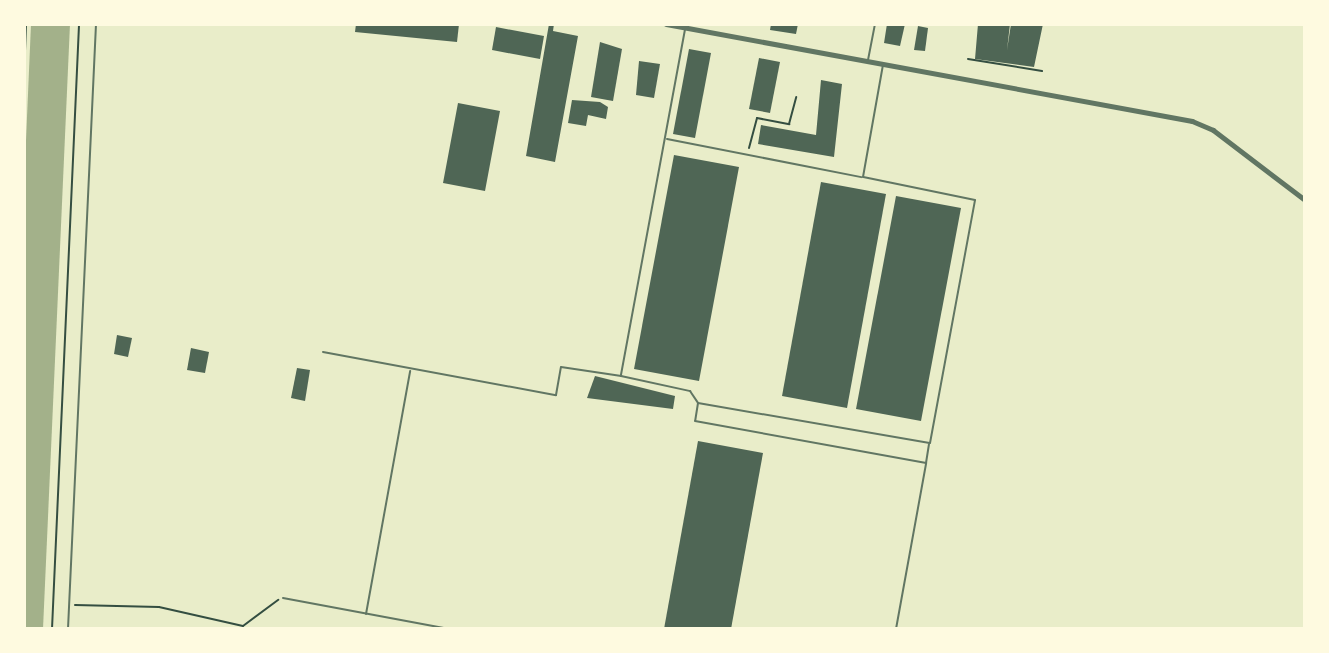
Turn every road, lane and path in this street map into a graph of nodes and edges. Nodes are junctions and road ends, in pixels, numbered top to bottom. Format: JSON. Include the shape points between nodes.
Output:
{"nodes":[{"id":1,"x":26,"y":24,"type":"edge"},
{"id":2,"x":79,"y":24,"type":"edge"},
{"id":3,"x":96,"y":24,"type":"edge"},
{"id":4,"x":666,"y":24,"type":"edge"},
{"id":5,"x":875,"y":24,"type":"edge"},
{"id":6,"x":685,"y":26,"type":"edge"},
{"id":7,"x":968,"y":59,"type":"dead end"},
{"id":8,"x":868,"y":61,"type":"junction"},
{"id":9,"x":883,"y":64,"type":"junction"},
{"id":10,"x":1042,"y":71,"type":"dead end"},
{"id":11,"x":24,"y":78,"type":"edge"},
{"id":12,"x":796,"y":97,"type":"dead end"},
{"id":13,"x":666,"y":139,"type":"junction"},
{"id":14,"x":747,"y":155,"type":"junction"},
{"id":15,"x":863,"y":177,"type":"junction"},
{"id":16,"x":1305,"y":200,"type":"edge"},
{"id":17,"x":323,"y":352,"type":"dead end"},
{"id":18,"x":410,"y":368,"type":"junction"},
{"id":19,"x":621,"y":376,"type":"junction"},
{"id":20,"x":698,"y":403,"type":"junction"},
{"id":21,"x":930,"y":443,"type":"junction"},
{"id":22,"x":926,"y":463,"type":"junction"},
{"id":23,"x":283,"y":598,"type":"joint"},
{"id":24,"x":69,"y":605,"type":"junction"},
{"id":25,"x":366,"y":614,"type":"junction"},
{"id":26,"x":52,"y":629,"type":"edge"},
{"id":27,"x":68,"y":629,"type":"edge"},
{"id":28,"x":449,"y":629,"type":"edge"},
{"id":29,"x":896,"y":629,"type":"edge"}],
"edges":[{"from":1,"to":11,"type":"path"},
{"from":2,"to":26,"type":"path"},
{"from":3,"to":24,"type":"lane"},
{"from":4,"to":6,"type":"street"},
{"from":5,"to":8,"type":"lane"},
{"from":6,"to":8,"type":"street"},
{"from":6,"to":13,"type":"lane"},
{"from":7,"to":10,"type":"path"},
{"from":8,"to":9,"type":"street"},
{"from":9,"to":15,"type":"lane"},
{"from":9,"to":16,"type":"street","via":[[1204,125]]},
{"from":12,"to":14,"type":"path","via":[[789,124],[757,118]]},
{"from":13,"to":14,"type":"lane"},
{"from":13,"to":19,"type":"lane"},
{"from":14,"to":15,"type":"lane"},
{"from":15,"to":21,"type":"lane","via":[[975,200]]},
{"from":17,"to":18,"type":"lane"},
{"from":18,"to":19,"type":"lane","via":[[556,395],[561,367]]},
{"from":18,"to":25,"type":"lane"},
{"from":19,"to":20,"type":"lane","via":[[690,391]]},
{"from":20,"to":21,"type":"lane"},
{"from":20,"to":22,"type":"lane","via":[[695,421]]},
{"from":21,"to":22,"type":"lane"},
{"from":22,"to":29,"type":"lane"},
{"from":23,"to":24,"type":"path","via":[[243,626],[148,606]]},
{"from":23,"to":25,"type":"lane"},
{"from":24,"to":27,"type":"lane"},
{"from":25,"to":28,"type":"lane"}]}
